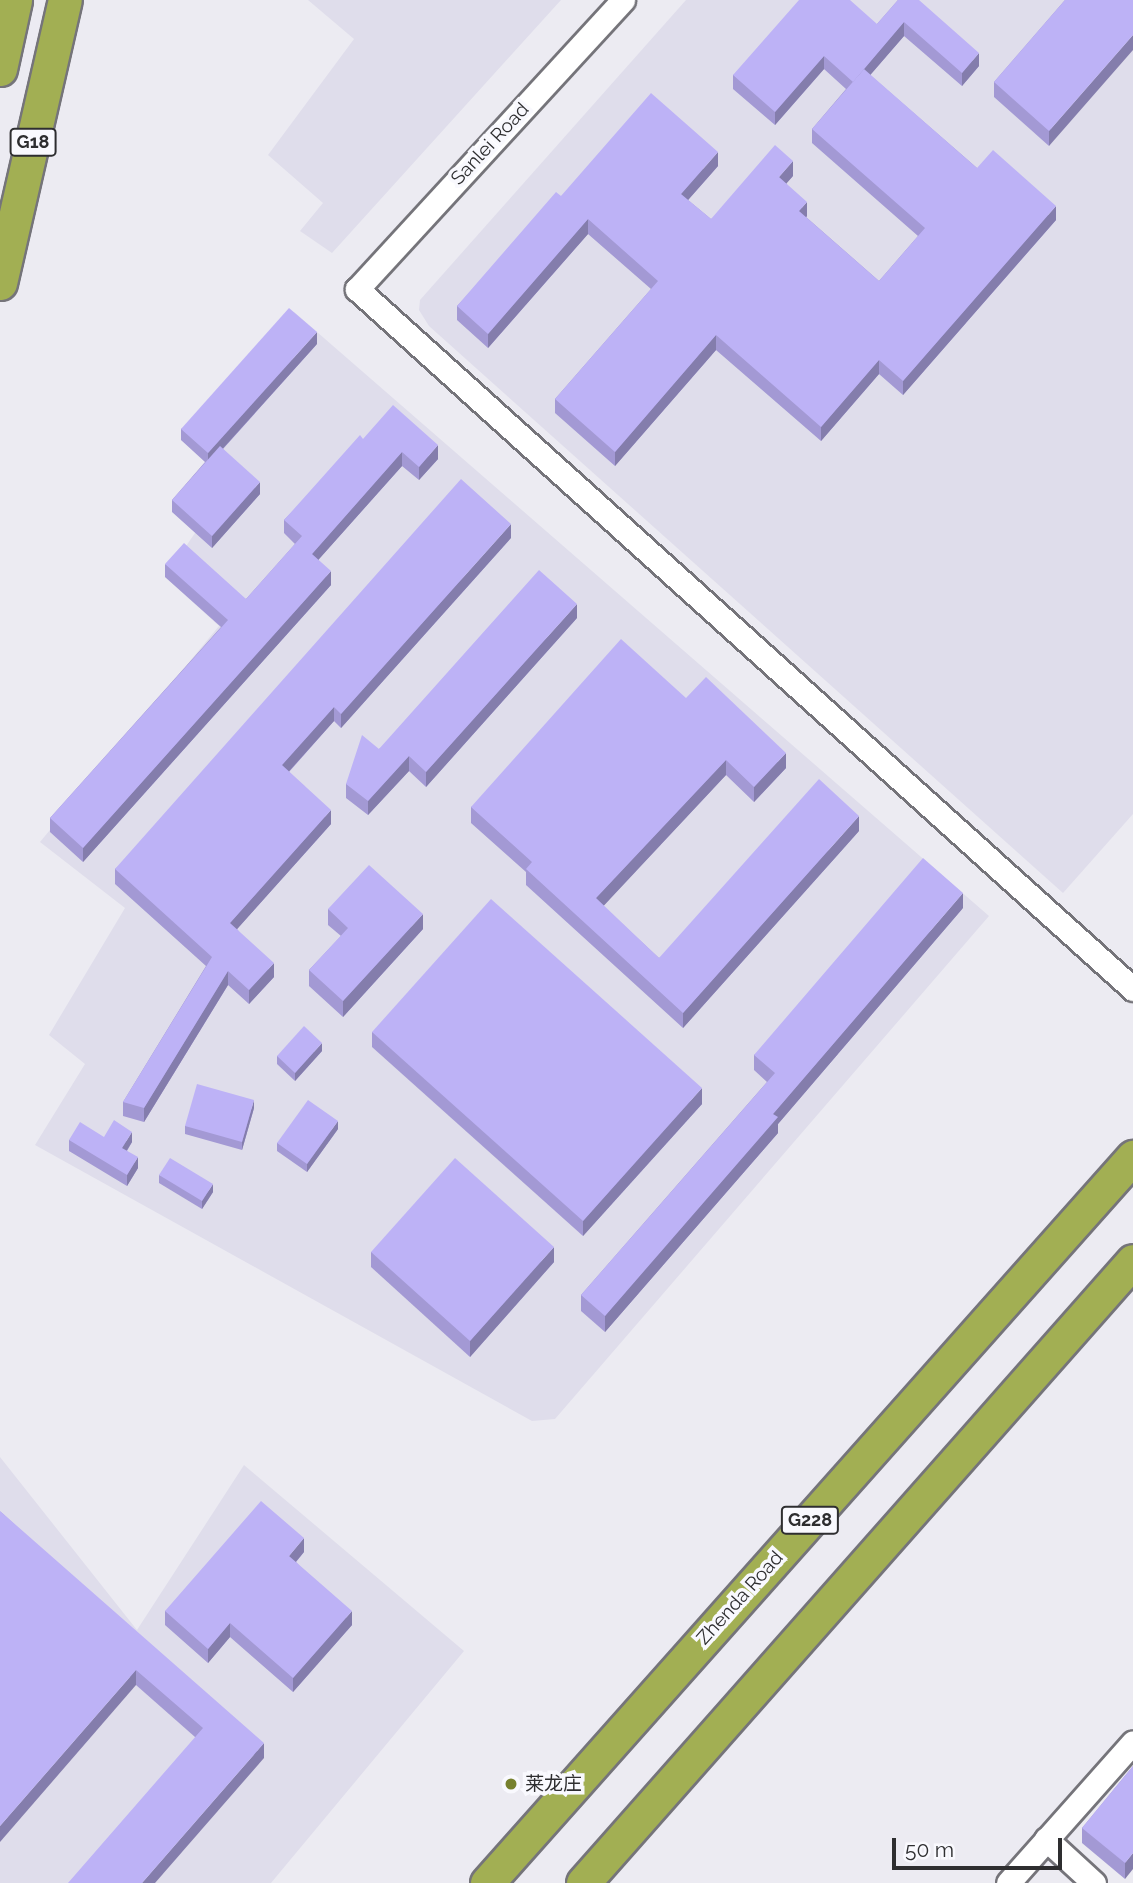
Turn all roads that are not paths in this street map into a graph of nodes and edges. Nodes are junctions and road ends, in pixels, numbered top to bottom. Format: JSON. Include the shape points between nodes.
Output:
{"nodes":[{"id":1,"x":15,"y":0,"type":"edge"},
{"id":2,"x":65,"y":0,"type":"edge"},
{"id":3,"x":623,"y":0,"type":"edge"},
{"id":4,"x":0,"y":69,"type":"edge"},
{"id":5,"x":0,"y":283,"type":"edge"},
{"id":6,"x":1133,"y":989,"type":"edge"},
{"id":7,"x":1133,"y":1157,"type":"edge"},
{"id":8,"x":1133,"y":1261,"type":"edge"},
{"id":9,"x":1133,"y":1742,"type":"edge"},
{"id":10,"x":1046,"y":1839,"type":"junction"},
{"id":11,"x":487,"y":1883,"type":"edge"},
{"id":12,"x":583,"y":1883,"type":"edge"},
{"id":13,"x":1008,"y":1883,"type":"edge"},
{"id":14,"x":1094,"y":1883,"type":"edge"}],
"edges":[{"from":1,"to":4,"type":"highway"},
{"from":2,"to":5,"type":"highway","number":"G18"},
{"from":3,"to":6,"type":"street","name":"Sanlei Road","via":[[357,289]]},
{"from":7,"to":11,"type":"highway","name":"Zhenda Road","number":"G228"},
{"from":8,"to":12,"type":"highway"},
{"from":9,"to":10,"type":"street"},
{"from":10,"to":13,"type":"street"},
{"from":10,"to":14,"type":"street"}]}
